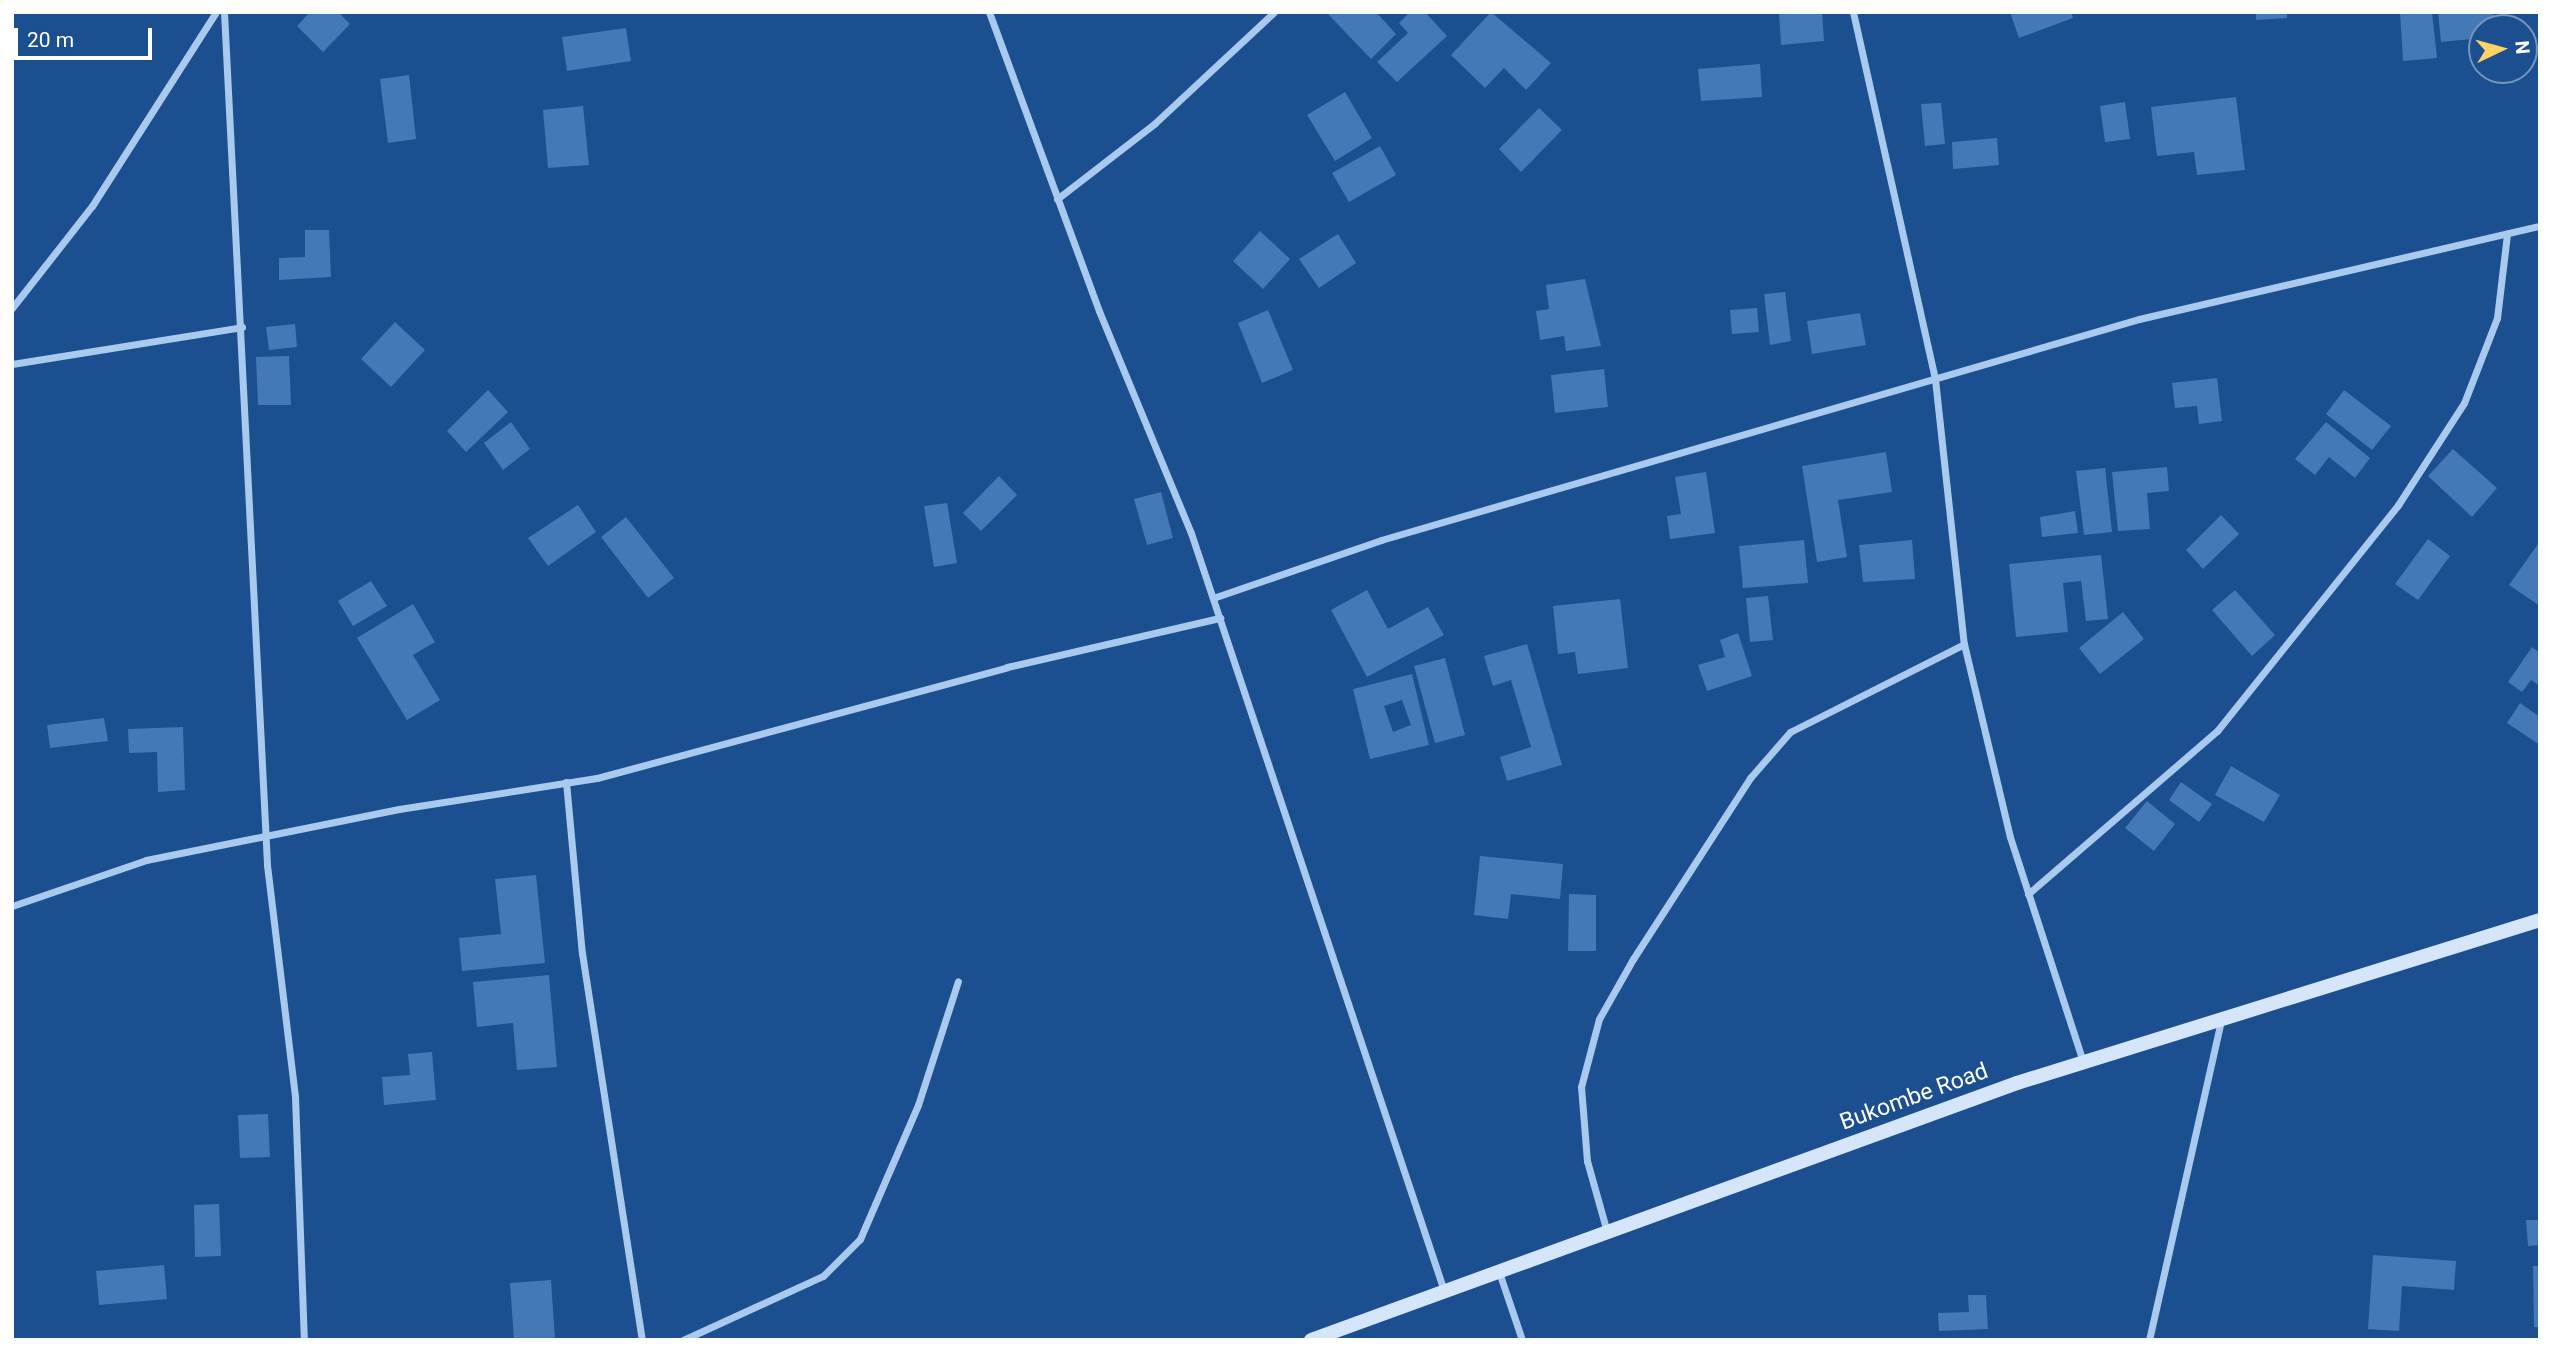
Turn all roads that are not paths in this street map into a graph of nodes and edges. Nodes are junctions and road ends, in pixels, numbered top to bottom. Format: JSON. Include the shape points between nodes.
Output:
{"nodes":[{"id":1,"x":216,"y":12,"type":"edge"},
{"id":2,"x":224,"y":12,"type":"edge"},
{"id":3,"x":989,"y":12,"type":"edge"},
{"id":4,"x":1274,"y":12,"type":"edge"},
{"id":5,"x":1853,"y":12,"type":"edge"},
{"id":6,"x":1057,"y":199,"type":"junction"},
{"id":7,"x":2540,"y":226,"type":"edge"},
{"id":8,"x":2507,"y":234,"type":"junction"},
{"id":9,"x":12,"y":307,"type":"edge"},
{"id":10,"x":242,"y":327,"type":"junction"},
{"id":11,"x":12,"y":364,"type":"edge"},
{"id":12,"x":1935,"y":379,"type":"junction"},
{"id":13,"x":1213,"y":598,"type":"junction"},
{"id":14,"x":1220,"y":618,"type":"junction"},
{"id":15,"x":1964,"y":644,"type":"junction"},
{"id":16,"x":566,"y":782,"type":"junction"},
{"id":17,"x":266,"y":833,"type":"junction"},
{"id":18,"x":2028,"y":894,"type":"junction"},
{"id":19,"x":12,"y":906,"type":"edge"},
{"id":20,"x":2540,"y":920,"type":"edge"},
{"id":21,"x":958,"y":981,"type":"dead end"},
{"id":22,"x":2221,"y":1019,"type":"junction"},
{"id":23,"x":2083,"y":1063,"type":"junction"},
{"id":24,"x":1607,"y":1232,"type":"junction"},
{"id":25,"x":1499,"y":1272,"type":"junction"},
{"id":26,"x":1444,"y":1291,"type":"junction"},
{"id":27,"x":304,"y":1340,"type":"edge"},
{"id":28,"x":642,"y":1340,"type":"edge"},
{"id":29,"x":683,"y":1340,"type":"edge"},
{"id":30,"x":1311,"y":1340,"type":"edge"},
{"id":31,"x":1522,"y":1340,"type":"edge"},
{"id":32,"x":2149,"y":1340,"type":"edge"}],
"edges":[{"from":1,"to":9,"type":"street","via":[[92,206]]},
{"from":2,"to":10,"type":"street"},
{"from":3,"to":6,"type":"street"},
{"from":4,"to":6,"type":"street","via":[[1154,124]]},
{"from":5,"to":12,"type":"street"},
{"from":6,"to":13,"type":"street"},
{"from":7,"to":8,"type":"street"},
{"from":8,"to":12,"type":"street","via":[[2139,319]]},
{"from":8,"to":18,"type":"street","via":[[2497,318],[2464,403],[2398,505],[2217,731]]},
{"from":10,"to":11,"type":"street"},
{"from":10,"to":17,"type":"street"},
{"from":12,"to":13,"type":"street","via":[[1381,540]]},
{"from":12,"to":15,"type":"street"},
{"from":13,"to":14,"type":"street"},
{"from":14,"to":16,"type":"street"},
{"from":14,"to":26,"type":"street"},
{"from":15,"to":18,"type":"street"},
{"from":15,"to":24,"type":"street","via":[[1790,733],[1750,778],[1633,959],[1600,1019],[1581,1087],[1587,1161]]},
{"from":16,"to":17,"type":"street"},
{"from":16,"to":28,"type":"street","via":[[582,953]]},
{"from":17,"to":19,"type":"street","via":[[146,860]]},
{"from":17,"to":27,"type":"street","via":[[295,1097]]},
{"from":18,"to":23,"type":"street"},
{"from":20,"to":22,"type":"main road","name":"Bukombe Road"},
{"from":21,"to":29,"type":"street","via":[[918,1105],[860,1239],[823,1276]]},
{"from":22,"to":23,"type":"main road","name":"Bukombe Road"},
{"from":22,"to":32,"type":"street"},
{"from":23,"to":24,"type":"main road","name":"Bukombe Road"},
{"from":24,"to":25,"type":"main road","name":"Bukombe Road"},
{"from":25,"to":26,"type":"main road","name":"Bukombe Road"},
{"from":25,"to":31,"type":"street"},
{"from":26,"to":30,"type":"main road","name":"Bukombe Road"}]}
